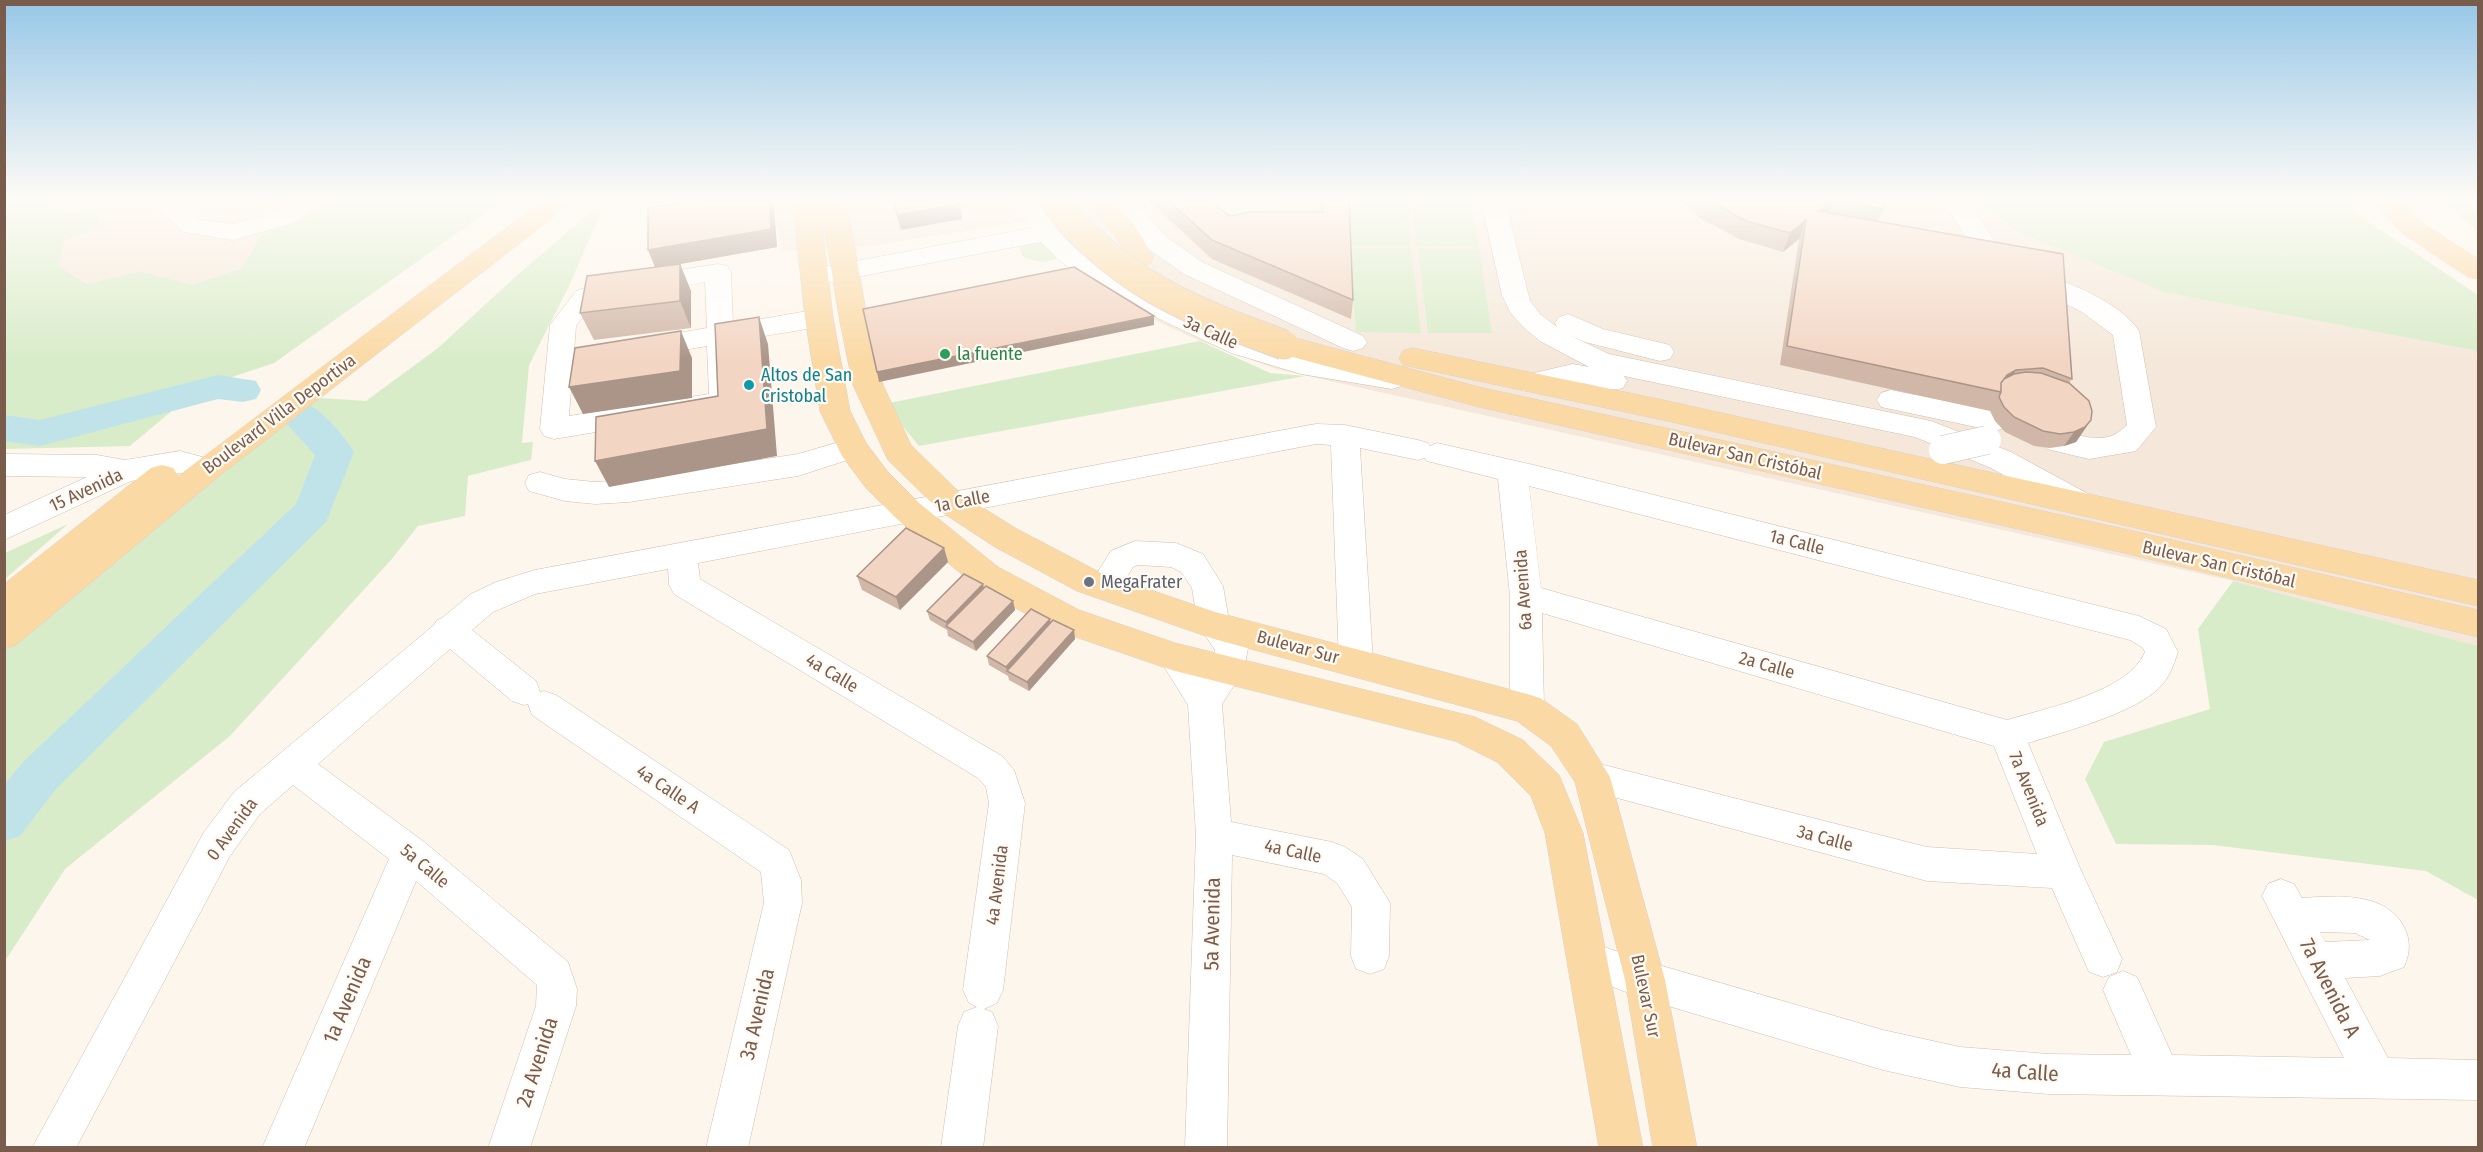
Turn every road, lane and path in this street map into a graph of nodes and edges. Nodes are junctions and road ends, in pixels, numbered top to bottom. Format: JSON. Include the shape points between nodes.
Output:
{"nodes":[{"id":1,"x":460,"y":254,"type":"edge"},
{"id":2,"x":486,"y":254,"type":"edge"},
{"id":3,"x":812,"y":254,"type":"edge"},
{"id":4,"x":842,"y":254,"type":"edge"},
{"id":5,"x":903,"y":254,"type":"edge"},
{"id":6,"x":1068,"y":254,"type":"edge"},
{"id":7,"x":1102,"y":254,"type":"edge"},
{"id":8,"x":1135,"y":254,"type":"edge"},
{"id":9,"x":1139,"y":254,"type":"edge"},
{"id":10,"x":1170,"y":254,"type":"edge"},
{"id":11,"x":1507,"y":254,"type":"edge"},
{"id":12,"x":1990,"y":254,"type":"edge"},
{"id":13,"x":2452,"y":254,"type":"edge"},
{"id":14,"x":1141,"y":258,"type":"junction"},
{"id":15,"x":1994,"y":260,"type":"edge"},
{"id":16,"x":1511,"y":270,"type":"junction"},
{"id":17,"x":845,"y":271,"type":"junction"},
{"id":18,"x":2478,"y":271,"type":"edge"},
{"id":19,"x":814,"y":277,"type":"junction"},
{"id":20,"x":2053,"y":287,"type":"edge"},
{"id":21,"x":819,"y":318,"type":"junction"},
{"id":22,"x":720,"y":336,"type":"junction"},
{"id":23,"x":1291,"y":337,"type":"junction"},
{"id":24,"x":1353,"y":342,"type":"junction"},
{"id":25,"x":615,"y":353,"type":"edge"},
{"id":26,"x":1531,"y":383,"type":"junction"},
{"id":27,"x":1436,"y":386,"type":"junction"},
{"id":28,"x":1345,"y":435,"type":"junction"},
{"id":29,"x":2057,"y":442,"type":"edge"},
{"id":30,"x":853,"y":448,"type":"junction"},
{"id":31,"x":4,"y":465,"type":"edge"},
{"id":32,"x":193,"y":466,"type":"junction"},
{"id":33,"x":125,"y":471,"type":"junction"},
{"id":34,"x":1512,"y":471,"type":"junction"},
{"id":35,"x":540,"y":483,"type":"dead end"},
{"id":36,"x":951,"y":503,"type":"junction"},
{"id":37,"x":2081,"y":504,"type":"junction"},
{"id":38,"x":908,"y":511,"type":"junction"},
{"id":39,"x":4,"y":529,"type":"edge"},
{"id":40,"x":682,"y":554,"type":"junction"},
{"id":41,"x":1104,"y":587,"type":"junction"},
{"id":42,"x":507,"y":591,"type":"joint"},
{"id":43,"x":2478,"y":593,"type":"edge"},
{"id":44,"x":1526,"y":596,"type":"junction"},
{"id":45,"x":4,"y":603,"type":"edge"},
{"id":46,"x":2478,"y":624,"type":"edge"},
{"id":47,"x":1214,"y":625,"type":"junction"},
{"id":48,"x":448,"y":629,"type":"junction"},
{"id":49,"x":4,"y":635,"type":"edge"},
{"id":50,"x":2154,"y":638,"type":"joint"},
{"id":51,"x":1356,"y":662,"type":"junction"},
{"id":52,"x":1216,"y":686,"type":"junction"},
{"id":53,"x":1527,"y":709,"type":"junction"},
{"id":54,"x":2007,"y":735,"type":"junction"},
{"id":55,"x":291,"y":764,"type":"junction"},
{"id":56,"x":1592,"y":777,"type":"junction"},
{"id":57,"x":1002,"y":781,"type":"joint"},
{"id":58,"x":1214,"y":835,"type":"junction"},
{"id":59,"x":410,"y":853,"type":"junction"},
{"id":60,"x":2063,"y":872,"type":"junction"},
{"id":61,"x":783,"y":880,"type":"joint"},
{"id":62,"x":1370,"y":956,"type":"dead end"},
{"id":63,"x":1587,"y":959,"type":"junction"},
{"id":64,"x":2316,"y":961,"type":"junction"},
{"id":65,"x":554,"y":975,"type":"joint"},
{"id":66,"x":1645,"y":980,"type":"junction"},
{"id":67,"x":2160,"y":1075,"type":"junction"},
{"id":68,"x":2377,"y":1080,"type":"junction"},
{"id":69,"x":2478,"y":1080,"type":"edge"},
{"id":70,"x":54,"y":1148,"type":"edge"},
{"id":71,"x":283,"y":1148,"type":"edge"},
{"id":72,"x":509,"y":1148,"type":"edge"},
{"id":73,"x":727,"y":1148,"type":"edge"},
{"id":74,"x":962,"y":1148,"type":"edge"},
{"id":75,"x":1206,"y":1148,"type":"edge"},
{"id":76,"x":1622,"y":1148,"type":"edge"},
{"id":77,"x":1676,"y":1148,"type":"edge"}],
"edges":[{"from":1,"to":32,"type":"main road","name":"Boulevard Villa Deportiva"},
{"from":2,"to":32,"type":"main road","name":"Boulevard Villa Deportiva"},
{"from":3,"to":19,"type":"main road"},
{"from":4,"to":17,"type":"main road","name":"Bulevar Sur"},
{"from":5,"to":17,"type":"street"},
{"from":6,"to":27,"type":"street","name":"3a Calle","via":[[1100,277],[1235,344],[1300,365]]},
{"from":7,"to":23,"type":"main road","name":"Bulevar San Cristóbal","bridge":true,"via":[[1121,271],[1187,307]]},
{"from":8,"to":14,"type":"main road","name":"Bulevar San Cristóbal"},
{"from":9,"to":14,"type":"main road"},
{"from":10,"to":24,"type":"street","via":[[1220,283]]},
{"from":11,"to":16,"type":"street"},
{"from":12,"to":15,"type":"street"},
{"from":13,"to":18,"type":"main road"},
{"from":14,"to":23,"type":"main road","name":"Bulevar San Cristóbal","via":[[1184,285]]},
{"from":16,"to":26,"type":"street","bridge":true,"via":[[1543,306],[1595,336],[1991,428],[1943,450],[1573,373]]},
{"from":16,"to":37,"type":"street","via":[[1521,309],[1542,330],[1604,362],[1921,428],[2001,460]]},
{"from":17,"to":19,"type":"street"},
{"from":17,"to":36,"type":"main road","name":"Bulevar Sur","via":[[868,385],[878,410],[899,452]]},
{"from":19,"to":21,"type":"main road"},
{"from":20,"to":29,"type":"street","via":[[2079,297],[2126,331],[2142,427],[2126,444],[2089,449]]},
{"from":21,"to":22,"type":"street"},
{"from":21,"to":30,"type":"main road","via":[[835,411]]},
{"from":22,"to":22,"type":"street","via":[[723,402],[554,429],[570,360],[563,325],[585,297],[599,291],[718,272]]},
{"from":22,"to":25,"type":"street"},
{"from":23,"to":24,"type":"main road","name":"Bulevar San Cristóbal"},
{"from":23,"to":27,"type":"main road","name":"Bulevar San Cristóbal"},
{"from":24,"to":26,"type":"main road","name":"Bulevar San Cristóbal"},
{"from":26,"to":37,"type":"main road","name":"Bulevar San Cristóbal"},
{"from":27,"to":46,"type":"main road","name":"Bulevar San Cristóbal"},
{"from":28,"to":34,"type":"street","name":"1a Calle"},
{"from":28,"to":36,"type":"street","name":"1a Calle","via":[[1316,435]]},
{"from":28,"to":51,"type":"street"},
{"from":30,"to":35,"type":"street","via":[[798,465],[629,491],[596,493]]},
{"from":30,"to":38,"type":"main road"},
{"from":31,"to":33,"type":"street","via":[[96,466]]},
{"from":32,"to":33,"type":"street","name":"15 Avenida"},
{"from":32,"to":45,"type":"main road","name":"Boulevard Villa Deportiva"},
{"from":32,"to":49,"type":"main road","name":"Boulevard Villa Deportiva"},
{"from":33,"to":39,"type":"street","name":"15 Avenida"},
{"from":34,"to":44,"type":"street","name":"6a Avenida"},
{"from":34,"to":50,"type":"street","name":"1a Calle","via":[[2139,629]]},
{"from":36,"to":38,"type":"street","name":"1a Calle"},
{"from":36,"to":41,"type":"main road","name":"Bulevar Sur","via":[[1006,538]]},
{"from":37,"to":43,"type":"main road","name":"Bulevar San Cristóbal"},
{"from":38,"to":40,"type":"street","name":"1a Calle"},
{"from":38,"to":52,"type":"main road","via":[[996,582],[1067,620],[1175,657]]},
{"from":40,"to":42,"type":"street","name":"1a Calle","via":[[535,582]]},
{"from":40,"to":57,"type":"street","name":"4a Calle","via":[[685,585],[990,768]]},
{"from":41,"to":47,"type":"main road","name":"Bulevar Sur"},
{"from":41,"to":47,"type":"street","via":[[1122,559],[1135,553],[1176,555],[1192,563],[1207,586]]},
{"from":42,"to":48,"type":"street","name":"0 Avenida","via":[[482,603]]},
{"from":44,"to":53,"type":"street","name":"6a Avenida"},
{"from":44,"to":54,"type":"street","name":"2a Calle"},
{"from":47,"to":51,"type":"main road","name":"Bulevar Sur"},
{"from":47,"to":52,"type":"street","name":"5a Avenida","via":[[1232,648]]},
{"from":48,"to":55,"type":"street","name":"0 Avenida"},
{"from":48,"to":61,"type":"street","name":"4a Calle A","via":[[534,698],[776,862]]},
{"from":50,"to":54,"type":"street","name":"7a Avenida","via":[[2162,652],[2154,671],[2143,683],[2098,704]]},
{"from":51,"to":53,"type":"main road","name":"Bulevar Sur"},
{"from":52,"to":58,"type":"street","name":"5a Avenida"},
{"from":52,"to":63,"type":"main road","via":[[1462,728],[1510,751],[1546,786],[1564,833]]},
{"from":53,"to":56,"type":"main road","name":"Bulevar Sur","via":[[1564,735]]},
{"from":54,"to":60,"type":"street","name":"7a Avenida"},
{"from":55,"to":59,"type":"street","name":"5a Calle"},
{"from":55,"to":70,"type":"street","name":"0 Avenida","via":[[247,803],[217,844]]},
{"from":56,"to":60,"type":"street","name":"3a Calle","via":[[1927,864]]},
{"from":56,"to":66,"type":"main road","name":"Bulevar Sur"},
{"from":57,"to":74,"type":"street","name":"4a Avenida","via":[[1007,803]]},
{"from":58,"to":62,"type":"street","name":"4a Calle","via":[[1332,859],[1350,871],[1371,903]]},
{"from":58,"to":75,"type":"street","name":"5a Avenida"},
{"from":59,"to":65,"type":"street","name":"5a Calle"},
{"from":59,"to":71,"type":"street","name":"1a Avenida"},
{"from":60,"to":67,"type":"street","name":"7a Avenida"},
{"from":61,"to":73,"type":"street","name":"3a Avenida","via":[[783,903]]},
{"from":63,"to":66,"type":"street","name":"4a Calle"},
{"from":63,"to":76,"type":"main road"},
{"from":64,"to":64,"type":"street","name":"7a Avenida A","via":[[2287,906],[2356,913],[2384,930],[2391,946],[2390,954],[2380,958]]},
{"from":64,"to":68,"type":"street","name":"7a Avenida A"},
{"from":65,"to":72,"type":"street","name":"2a Avenida","via":[[556,1006]]},
{"from":66,"to":67,"type":"street","name":"4a Calle","via":[[1883,1050],[1960,1067],[2049,1074]]},
{"from":66,"to":77,"type":"main road","name":"Bulevar Sur"},
{"from":67,"to":68,"type":"street","name":"4a Calle"},
{"from":68,"to":69,"type":"street","name":"4a Calle"}]}
